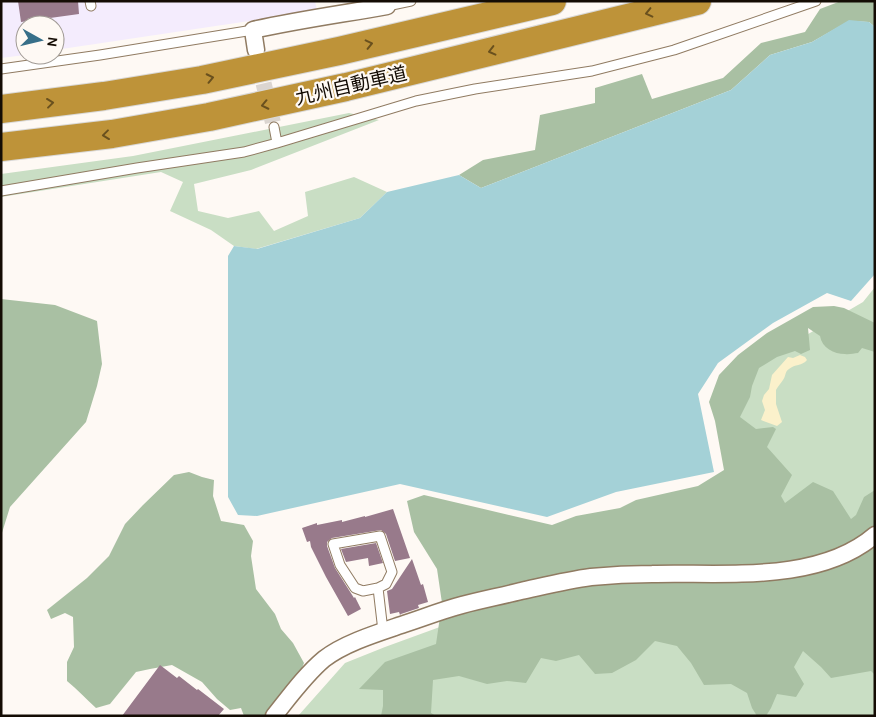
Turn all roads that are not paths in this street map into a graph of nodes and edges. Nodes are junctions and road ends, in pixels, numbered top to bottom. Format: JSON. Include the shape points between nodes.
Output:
{"nodes":[{"id":1,"x":411,"y":1,"type":"edge"},
{"id":2,"x":552,"y":1,"type":"edge"},
{"id":3,"x":697,"y":1,"type":"edge"},
{"id":4,"x":816,"y":1,"type":"edge"},
{"id":5,"x":387,"y":4,"type":"edge"},
{"id":6,"x":253,"y":30,"type":"junction"},
{"id":7,"x":256,"y":50,"type":"tunnel mouth"},
{"id":8,"x":1,"y":68,"type":"edge"},
{"id":9,"x":1,"y":109,"type":"edge"},
{"id":10,"x":274,"y":127,"type":"tunnel mouth"},
{"id":11,"x":277,"y":143,"type":"junction"},
{"id":12,"x":1,"y":147,"type":"edge"},
{"id":13,"x":1,"y":191,"type":"edge"},
{"id":14,"x":875,"y":535,"type":"edge"},
{"id":15,"x":378,"y":588,"type":"junction"},
{"id":16,"x":383,"y":631,"type":"junction"},
{"id":17,"x":274,"y":716,"type":"edge"}],
"edges":[{"from":1,"to":5,"type":"lane"},
{"from":9,"to":2,"type":"highway","name":"九州自動車道","one_way":true,"via":[[202,80]]},
{"from":3,"to":12,"type":"highway","name":"九州自動車道","one_way":true,"via":[[209,117],[112,134]]},
{"from":4,"to":11,"type":"lane","via":[[674,50],[592,71],[416,101]]},
{"from":5,"to":6,"type":"street"},
{"from":6,"to":7,"type":"street"},
{"from":6,"to":8,"type":"lane"},
{"from":10,"to":11,"type":"lane"},
{"from":11,"to":13,"type":"lane","via":[[244,152]]},
{"from":14,"to":16,"type":"street","via":[[838,558],[803,567],[760,572],[590,577],[460,606]]},
{"from":15,"to":15,"type":"lane","via":[[363,591],[355,588],[340,565],[333,544],[380,536],[392,572],[386,584]]},
{"from":15,"to":16,"type":"lane"},
{"from":16,"to":17,"type":"street","via":[[343,647],[324,659]]}]}
